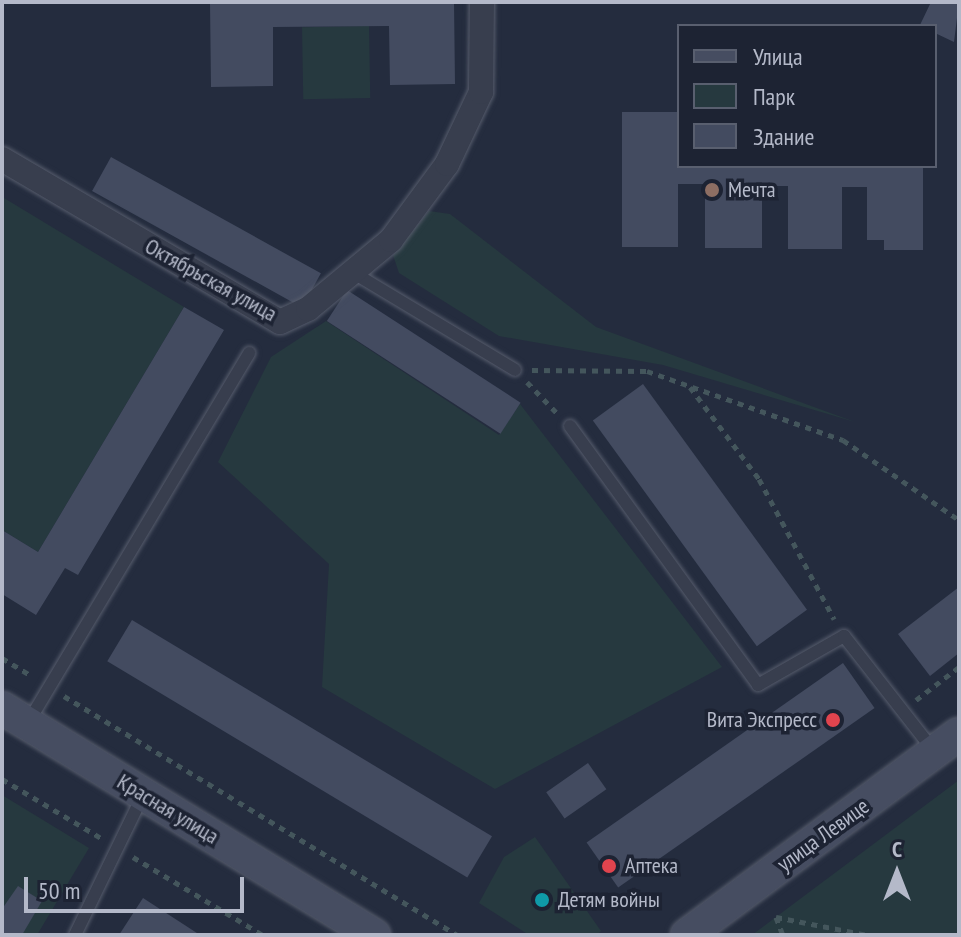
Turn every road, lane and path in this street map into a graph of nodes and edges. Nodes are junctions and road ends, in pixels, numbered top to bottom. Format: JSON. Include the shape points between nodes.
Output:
{"nodes":[{"id":1,"x":482,"y":2,"type":"edge"},
{"id":2,"x":2,"y":159,"type":"edge"},
{"id":3,"x":352,"y":272,"type":"junction"},
{"id":4,"x":249,"y":353,"type":"dead end"},
{"id":5,"x":515,"y":370,"type":"junction"},
{"id":6,"x":689,"y":386,"type":"junction"},
{"id":7,"x":570,"y":426,"type":"joint"},
{"id":8,"x":959,"y":520,"type":"edge"},
{"id":9,"x":844,"y":636,"type":"junction"},
{"id":10,"x":2,"y":658,"type":"edge"},
{"id":11,"x":959,"y":667,"type":"edge"},
{"id":12,"x":50,"y":687,"type":"junction"},
{"id":13,"x":902,"y":710,"type":"junction"},
{"id":14,"x":15,"y":716,"type":"edge"},
{"id":15,"x":947,"y":743,"type":"edge"},
{"id":16,"x":144,"y":795,"type":"junction"},
{"id":17,"x":75,"y":935,"type":"edge"},
{"id":18,"x":374,"y":935,"type":"edge"},
{"id":19,"x":457,"y":935,"type":"edge"},
{"id":20,"x":687,"y":935,"type":"edge"},
{"id":21,"x":783,"y":935,"type":"edge"},
{"id":22,"x":868,"y":935,"type":"edge"}],
"edges":[{"from":1,"to":3,"type":"street","name":"Октябрьская улица","via":[[481,92],[447,164],[391,240]]},
{"from":2,"to":3,"type":"street","name":"Октябрьская улица","via":[[280,322],[308,309]]},
{"from":3,"to":5,"type":"lane"},
{"from":4,"to":12,"type":"lane"},
{"from":5,"to":6,"type":"path","via":[[647,371]]},
{"from":5,"to":7,"type":"path"},
{"from":6,"to":8,"type":"path","via":[[843,440]]},
{"from":6,"to":9,"type":"path","via":[[759,479]]},
{"from":7,"to":9,"type":"lane","via":[[758,685]]},
{"from":9,"to":13,"type":"lane"},
{"from":10,"to":12,"type":"path"},
{"from":11,"to":13,"type":"path"},
{"from":12,"to":14,"type":"lane"},
{"from":12,"to":19,"type":"path"},
{"from":13,"to":15,"type":"lane"},
{"from":14,"to":16,"type":"street","name":"Красная улица"},
{"from":15,"to":20,"type":"street","name":"улица Левице"},
{"from":16,"to":17,"type":"lane"},
{"from":16,"to":18,"type":"street","name":"Красная улица"},
{"from":21,"to":22,"type":"path","via":[[776,917]]}]}
